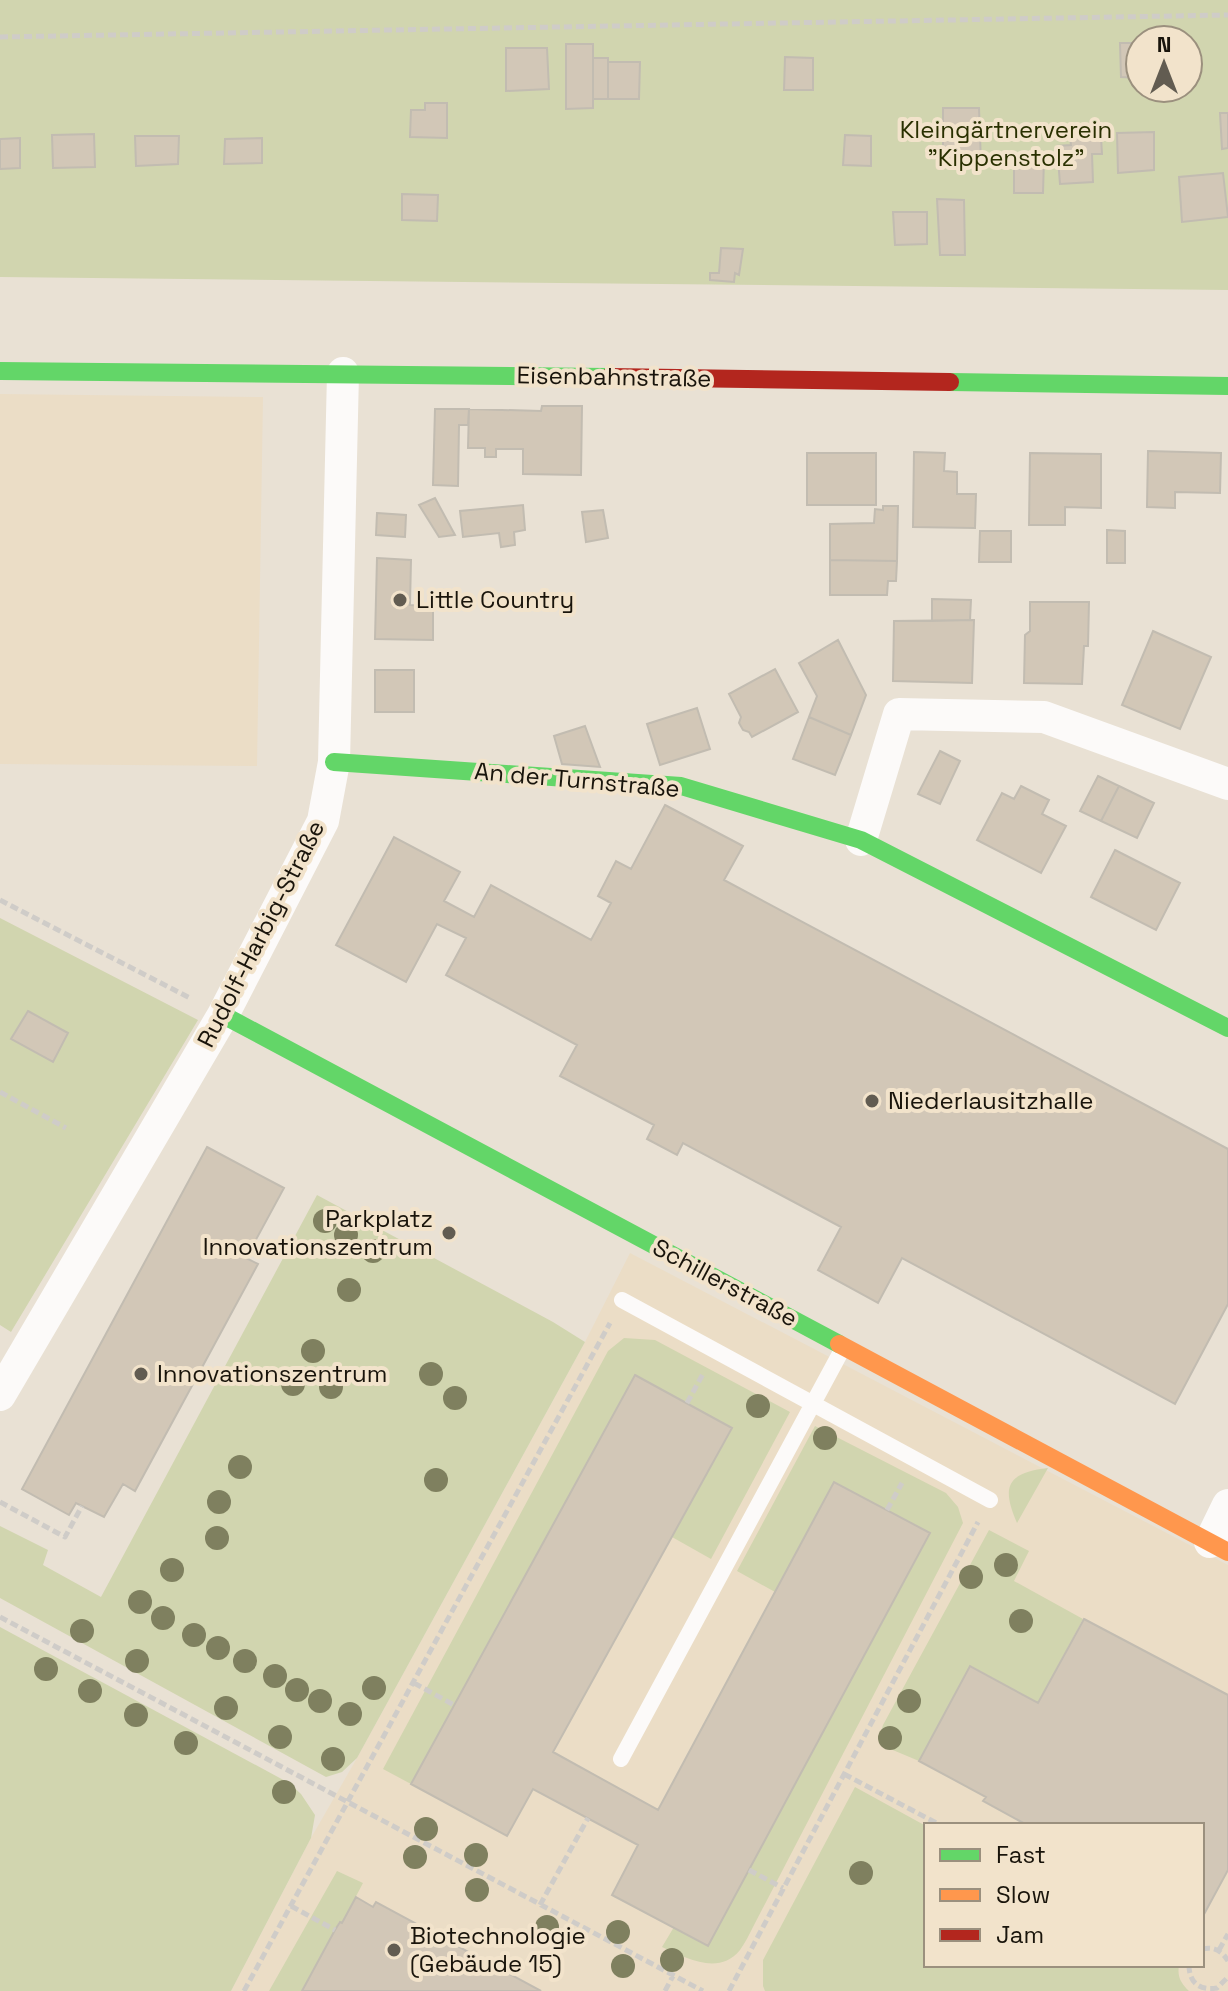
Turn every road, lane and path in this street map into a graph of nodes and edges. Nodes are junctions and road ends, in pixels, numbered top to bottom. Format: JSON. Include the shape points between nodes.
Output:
{"nodes":[{"id":1,"x":1228,"y":15,"type":"edge"},
{"id":2,"x":0,"y":37,"type":"edge"},
{"id":3,"x":0,"y":371,"type":"edge"},
{"id":4,"x":343,"y":373,"type":"junction"},
{"id":5,"x":1228,"y":386,"type":"edge"},
{"id":6,"x":334,"y":762,"type":"junction"},
{"id":7,"x":1228,"y":784,"type":"edge"},
{"id":8,"x":861,"y":840,"type":"junction"},
{"id":9,"x":0,"y":900,"type":"edge"},
{"id":10,"x":223,"y":1015,"type":"junction"},
{"id":11,"x":1228,"y":1028,"type":"edge"},
{"id":12,"x":0,"y":1092,"type":"edge"},
{"id":13,"x":66,"y":1128,"type":"dead end"},
{"id":14,"x":622,"y":1300,"type":"joint"},
{"id":15,"x":843,"y":1346,"type":"junction"},
{"id":16,"x":0,"y":1395,"type":"edge"},
{"id":17,"x":812,"y":1404,"type":"junction"},
{"id":18,"x":990,"y":1500,"type":"joint"},
{"id":19,"x":0,"y":1502,"type":"edge"},
{"id":20,"x":1228,"y":1505,"type":"edge"},
{"id":21,"x":82,"y":1506,"type":"dead end"},
{"id":22,"x":1219,"y":1547,"type":"edge"},
{"id":23,"x":0,"y":1617,"type":"edge"},
{"id":24,"x":414,"y":1683,"type":"junction"},
{"id":25,"x":454,"y":1705,"type":"dead end"},
{"id":26,"x":621,"y":1759,"type":"dead end"},
{"id":27,"x":844,"y":1774,"type":"junction"},
{"id":28,"x":348,"y":1803,"type":"junction"},
{"id":29,"x":588,"y":1818,"type":"dead end"},
{"id":30,"x":936,"y":1823,"type":"edge"},
{"id":31,"x":749,"y":1870,"type":"dead end"},
{"id":32,"x":783,"y":1888,"type":"junction"},
{"id":33,"x":540,"y":1905,"type":"junction"},
{"id":34,"x":291,"y":1906,"type":"junction"},
{"id":35,"x":335,"y":1930,"type":"dead end"},
{"id":36,"x":1228,"y":1934,"type":"edge"},
{"id":37,"x":1226,"y":1943,"type":"edge"},
{"id":38,"x":1204,"y":1949,"type":"edge"},
{"id":39,"x":1219,"y":1950,"type":"junction"},
{"id":40,"x":1228,"y":1961,"type":"edge"},
{"id":41,"x":1189,"y":1967,"type":"edge"},
{"id":42,"x":673,"y":1976,"type":"junction"},
{"id":43,"x":1228,"y":1977,"type":"edge"},
{"id":44,"x":1198,"y":1989,"type":"edge"},
{"id":45,"x":244,"y":1991,"type":"edge"},
{"id":46,"x":665,"y":1991,"type":"edge"},
{"id":47,"x":703,"y":1991,"type":"edge"},
{"id":48,"x":729,"y":1991,"type":"edge"}],
"edges":[{"from":1,"to":2,"type":"path"},
{"from":3,"to":4,"type":"street","name":"Eisenbahnstraße"},
{"from":4,"to":5,"type":"street","name":"Eisenbahnstraße"},
{"from":4,"to":6,"type":"street","name":"Rudolf-Harbig-Straße"},
{"from":6,"to":8,"type":"street","name":"An der Turnstraße","via":[[681,786]]},
{"from":6,"to":10,"type":"street","name":"Rudolf-Harbig-Straße","via":[[323,821]]},
{"from":7,"to":8,"type":"street","via":[[1044,717],[899,714]]},
{"from":8,"to":11,"type":"street","name":"An der Turnstraße"},
{"from":9,"to":10,"type":"path"},
{"from":10,"to":15,"type":"street","name":"Schillerstraße"},
{"from":10,"to":16,"type":"street","name":"Rudolf-Harbig-Straße"},
{"from":12,"to":13,"type":"path"},
{"from":14,"to":17,"type":"lane"},
{"from":14,"to":24,"type":"path"},
{"from":15,"to":17,"type":"lane"},
{"from":15,"to":22,"type":"street","name":"Schillerstraße"},
{"from":17,"to":18,"type":"lane"},
{"from":17,"to":26,"type":"lane"},
{"from":18,"to":27,"type":"path"},
{"from":19,"to":21,"type":"path","via":[[65,1537]]},
{"from":20,"to":22,"type":"street"},
{"from":23,"to":28,"type":"path"},
{"from":24,"to":25,"type":"path"},
{"from":24,"to":28,"type":"path"},
{"from":27,"to":30,"type":"path"},
{"from":27,"to":32,"type":"path"},
{"from":28,"to":33,"type":"path"},
{"from":28,"to":34,"type":"path"},
{"from":29,"to":33,"type":"path"},
{"from":31,"to":32,"type":"path"},
{"from":32,"to":48,"type":"path"},
{"from":33,"to":42,"type":"path"},
{"from":34,"to":35,"type":"path"},
{"from":34,"to":45,"type":"path"},
{"from":36,"to":37,"type":"path"},
{"from":37,"to":39,"type":"path"},
{"from":38,"to":39,"type":"path"},
{"from":39,"to":40,"type":"path"},
{"from":41,"to":44,"type":"path"},
{"from":42,"to":46,"type":"path"},
{"from":42,"to":47,"type":"path"},
{"from":43,"to":44,"type":"path","via":[[1217,1988]]}]}
